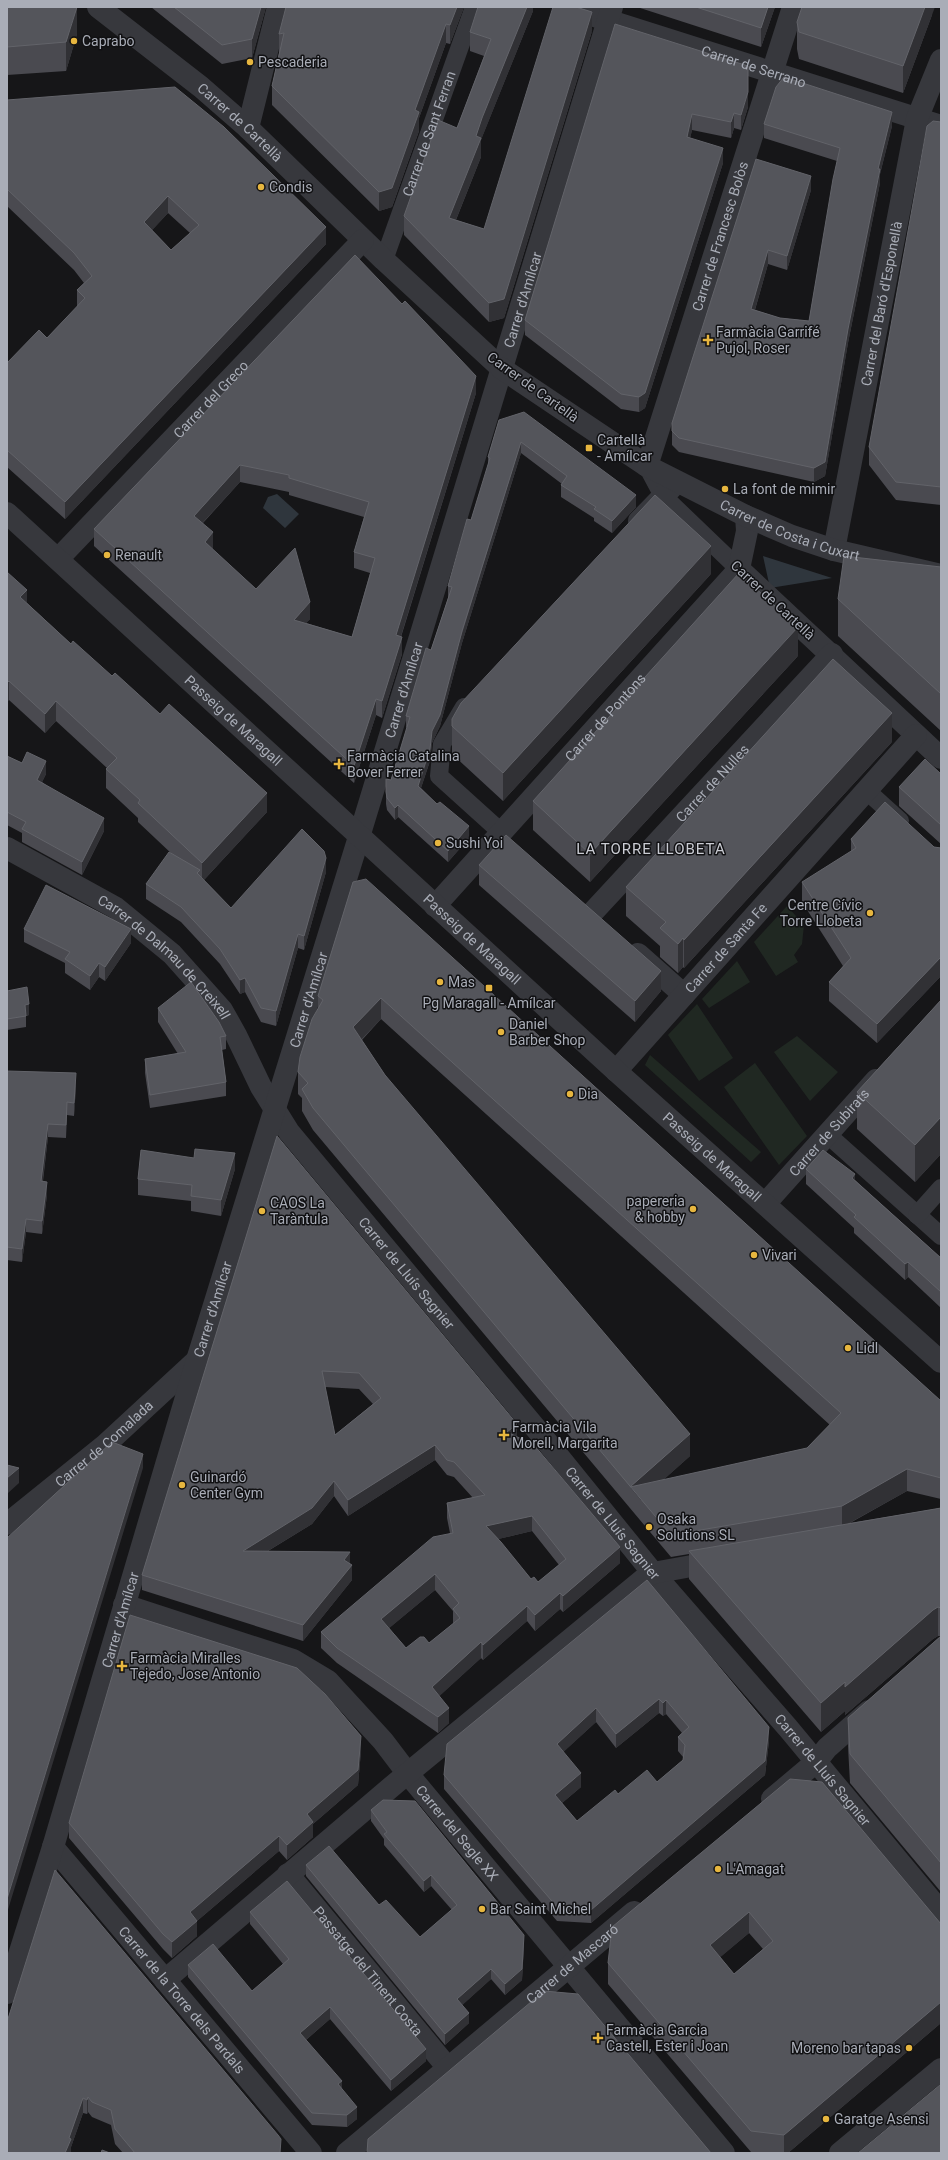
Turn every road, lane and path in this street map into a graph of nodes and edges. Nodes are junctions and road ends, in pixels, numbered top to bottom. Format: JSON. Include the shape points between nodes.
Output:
{"nodes":[{"id":1,"x":98,"y":7,"type":"edge"},
{"id":2,"x":278,"y":7,"type":"edge"},
{"id":3,"x":474,"y":7,"type":"edge"},
{"id":4,"x":566,"y":7,"type":"edge"},
{"id":5,"x":792,"y":7,"type":"edge"},
{"id":6,"x":610,"y":14,"type":"edge"},
{"id":7,"x":941,"y":60,"type":"edge"},
{"id":8,"x":773,"y":72,"type":"junction"},
{"id":9,"x":201,"y":87,"type":"junction"},
{"id":10,"x":168,"y":89,"type":"edge"},
{"id":11,"x":917,"y":119,"type":"junction"},
{"id":12,"x":941,"y":126,"type":"edge"},
{"id":13,"x":248,"y":128,"type":"junction"},
{"id":14,"x":363,"y":240,"type":"junction"},
{"id":15,"x":384,"y":260,"type":"junction"},
{"id":16,"x":501,"y":368,"type":"junction"},
{"id":17,"x":647,"y":466,"type":"junction"},
{"id":18,"x":670,"y":489,"type":"junction"},
{"id":19,"x":7,"y":513,"type":"edge"},
{"id":20,"x":746,"y":516,"type":"junction"},
{"id":21,"x":626,"y":535,"type":"edge"},
{"id":22,"x":834,"y":550,"type":"junction"},
{"id":23,"x":58,"y":559,"type":"junction"},
{"id":24,"x":740,"y":569,"type":"junction"},
{"id":25,"x":941,"y":575,"type":"edge"},
{"id":26,"x":832,"y":654,"type":"junction"},
{"id":27,"x":478,"y":693,"type":"edge"},
{"id":28,"x":916,"y":735,"type":"junction"},
{"id":29,"x":941,"y":758,"type":"edge"},
{"id":30,"x":866,"y":791,"type":"junction"},
{"id":31,"x":502,"y":832,"type":"junction"},
{"id":32,"x":912,"y":832,"type":"edge"},
{"id":33,"x":359,"y":837,"type":"junction"},
{"id":34,"x":7,"y":848,"type":"edge"},
{"id":35,"x":518,"y":848,"type":"edge"},
{"id":36,"x":575,"y":898,"type":"edge"},
{"id":37,"x":435,"y":906,"type":"junction"},
{"id":38,"x":624,"y":942,"type":"edge"},
{"id":39,"x":684,"y":995,"type":"junction"},
{"id":40,"x":890,"y":1065,"type":"edge"},
{"id":41,"x":616,"y":1071,"type":"junction"},
{"id":42,"x":274,"y":1110,"type":"junction"},
{"id":43,"x":828,"y":1135,"type":"junction"},
{"id":44,"x":941,"y":1188,"type":"edge"},
{"id":45,"x":765,"y":1204,"type":"junction"},
{"id":46,"x":917,"y":1215,"type":"junction"},
{"id":47,"x":941,"y":1236,"type":"edge"},
{"id":48,"x":196,"y":1360,"type":"junction"},
{"id":49,"x":941,"y":1362,"type":"edge"},
{"id":50,"x":7,"y":1524,"type":"edge"},
{"id":51,"x":738,"y":1558,"type":"edge"},
{"id":52,"x":653,"y":1572,"type":"junction"},
{"id":53,"x":124,"y":1605,"type":"junction"},
{"id":54,"x":887,"y":1695,"type":"edge"},
{"id":55,"x":816,"y":1762,"type":"junction"},
{"id":56,"x":408,"y":1774,"type":"junction"},
{"id":57,"x":756,"y":1811,"type":"edge"},
{"id":58,"x":53,"y":1847,"type":"junction"},
{"id":59,"x":288,"y":1874,"type":"junction"},
{"id":60,"x":647,"y":1902,"type":"edge"},
{"id":61,"x":941,"y":1912,"type":"edge"},
{"id":62,"x":570,"y":1967,"type":"junction"},
{"id":63,"x":165,"y":1980,"type":"junction"},
{"id":64,"x":7,"y":1992,"type":"edge"},
{"id":65,"x":448,"y":2068,"type":"junction"},
{"id":66,"x":941,"y":2069,"type":"edge"},
{"id":67,"x":310,"y":2153,"type":"edge"},
{"id":68,"x":347,"y":2153,"type":"edge"},
{"id":69,"x":724,"y":2153,"type":"edge"},
{"id":70,"x":840,"y":2153,"type":"edge"}],
"edges":[{"from":1,"to":9,"type":"street","name":"Carrer de Cartellà"},
{"from":2,"to":13,"type":"street"},
{"from":3,"to":15,"type":"street","name":"Carrer de Sant Ferran"},
{"from":4,"to":6,"type":"street","name":"Carrer de Serrano"},
{"from":5,"to":8,"type":"street","name":"Carrer de Francesc Bolòs"},
{"from":6,"to":8,"type":"street","name":"Carrer de Serrano"},
{"from":6,"to":16,"type":"street","name":"Carrer d'Amílcar"},
{"from":7,"to":11,"type":"street","name":"Carrer del Baró d'Esponellà"},
{"from":8,"to":11,"type":"street","name":"Carrer de Serrano"},
{"from":8,"to":17,"type":"street","name":"Carrer de Francesc Bolòs"},
{"from":9,"to":10,"type":"street"},
{"from":9,"to":13,"type":"street","name":"Carrer de Cartellà"},
{"from":11,"to":12,"type":"street","name":"Carrer de Serrano"},
{"from":11,"to":22,"type":"street","name":"Carrer del Baró d'Esponellà"},
{"from":13,"to":14,"type":"street","name":"Carrer de Cartellà"},
{"from":14,"to":15,"type":"street","name":"Carrer de Cartellà"},
{"from":14,"to":23,"type":"street","name":"Carrer del Greco"},
{"from":15,"to":16,"type":"street","name":"Carrer de Cartellà"},
{"from":16,"to":17,"type":"street","name":"Carrer de Cartellà"},
{"from":16,"to":33,"type":"street","name":"Carrer d'Amílcar"},
{"from":17,"to":18,"type":"street","name":"Carrer de Costa i Cuxart"},
{"from":18,"to":20,"type":"street","name":"Carrer de Costa i Cuxart"},
{"from":18,"to":21,"type":"street"},
{"from":18,"to":24,"type":"street","name":"Carrer de Cartellà"},
{"from":19,"to":23,"type":"street","name":"Passeig de Maragall"},
{"from":20,"to":22,"type":"street","name":"Carrer de Costa i Cuxart","via":[[792,536]]},
{"from":20,"to":24,"type":"street","via":[[747,531]]},
{"from":22,"to":25,"type":"street","name":"Carrer de Costa i Cuxart"},
{"from":23,"to":33,"type":"street","name":"Passeig de Maragall"},
{"from":24,"to":26,"type":"street","name":"Carrer de Cartellà"},
{"from":24,"to":31,"type":"street","name":"Carrer de Pontons"},
{"from":26,"to":28,"type":"street","name":"Carrer de Cartellà"},
{"from":26,"to":36,"type":"street","name":"Carrer de Nulles","via":[[600,920]]},
{"from":27,"to":31,"type":"street","via":[[462,708],[442,744],[439,776]]},
{"from":28,"to":29,"type":"street","name":"Carrer de Cartellà"},
{"from":28,"to":30,"type":"street","name":"Carrer de Santa Fe"},
{"from":30,"to":32,"type":"street"},
{"from":30,"to":39,"type":"street","name":"Carrer de Santa Fe"},
{"from":31,"to":35,"type":"street"},
{"from":31,"to":37,"type":"street","name":"Carrer de Pontons"},
{"from":33,"to":37,"type":"street","name":"Passeig de Maragall"},
{"from":33,"to":42,"type":"street","name":"Carrer d'Amílcar"},
{"from":34,"to":42,"type":"street","name":"Carrer de Dalmau de Creixell","via":[[116,908],[172,954],[222,1010]]},
{"from":37,"to":41,"type":"street","name":"Passeig de Maragall"},
{"from":38,"to":39,"type":"street"},
{"from":39,"to":41,"type":"street","name":"Carrer de Santa Fe"},
{"from":40,"to":43,"type":"street","name":"Carrer de Subirats"},
{"from":41,"to":45,"type":"street","name":"Passeig de Maragall"},
{"from":42,"to":48,"type":"street","name":"Carrer d'Amílcar"},
{"from":42,"to":52,"type":"street","name":"Carrer de Lluís Sagnier","via":[[289,1132]]},
{"from":43,"to":45,"type":"street","name":"Carrer de Subirats"},
{"from":43,"to":46,"type":"street"},
{"from":44,"to":46,"type":"street"},
{"from":45,"to":49,"type":"street","name":"Passeig de Maragall"},
{"from":46,"to":47,"type":"street"},
{"from":48,"to":50,"type":"street","name":"Carrer de Comalada","via":[[105,1445]]},
{"from":48,"to":53,"type":"street","name":"Carrer d'Amílcar"},
{"from":51,"to":52,"type":"street"},
{"from":52,"to":55,"type":"street","name":"Carrer de Lluís Sagnier"},
{"from":52,"to":56,"type":"street"},
{"from":53,"to":56,"type":"street","name":"Carrer del Segle XX","via":[[293,1660],[328,1681],[383,1741]]},
{"from":53,"to":58,"type":"street","name":"Carrer d'Amílcar"},
{"from":54,"to":55,"type":"street","via":[[827,1748]]},
{"from":55,"to":57,"type":"street"},
{"from":55,"to":61,"type":"street","name":"Carrer de Lluís Sagnier"},
{"from":56,"to":59,"type":"street"},
{"from":56,"to":62,"type":"street","name":"Carrer del Segle XX"},
{"from":58,"to":63,"type":"street","name":"Carrer de la Torre dels Pardals"},
{"from":58,"to":64,"type":"street","name":"Carrer d'Amílcar"},
{"from":59,"to":63,"type":"street"},
{"from":59,"to":65,"type":"street","name":"Passatge del Tinent Costa"},
{"from":60,"to":62,"type":"street","name":"Carrer de Mascaró"},
{"from":62,"to":65,"type":"street","name":"Carrer de Mascaró"},
{"from":62,"to":69,"type":"street","name":"Carrer del Segle XX"},
{"from":63,"to":67,"type":"street","name":"Carrer de la Torre dels Pardals"},
{"from":65,"to":68,"type":"street","name":"Carrer de Mascaró"},
{"from":66,"to":70,"type":"street"}]}
